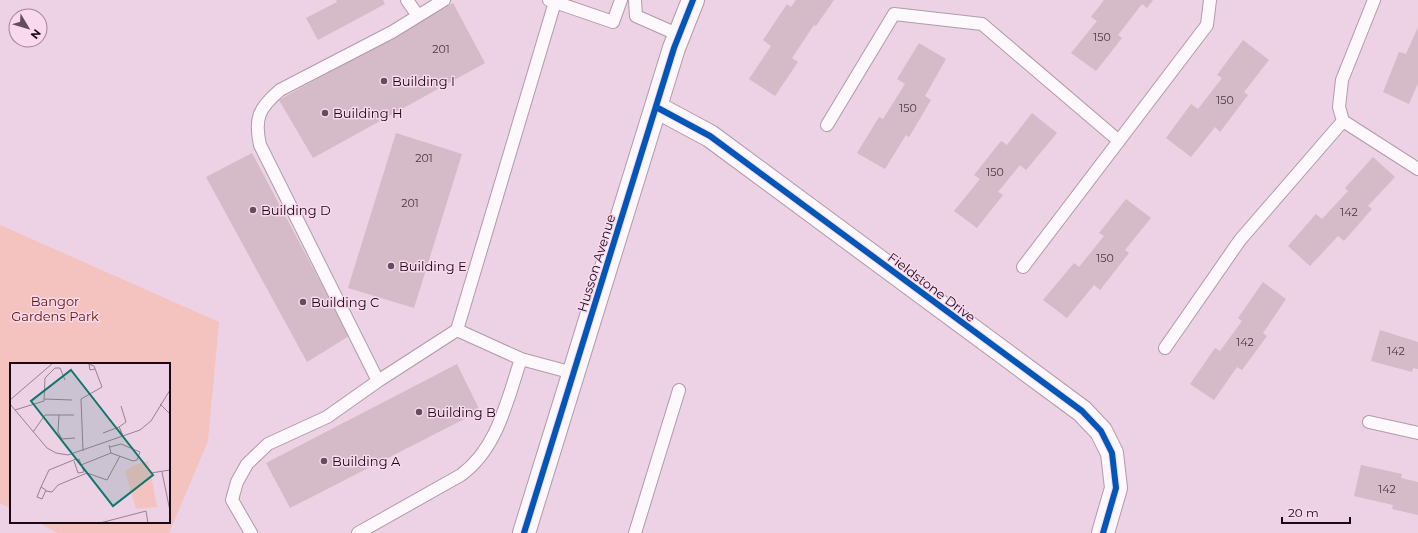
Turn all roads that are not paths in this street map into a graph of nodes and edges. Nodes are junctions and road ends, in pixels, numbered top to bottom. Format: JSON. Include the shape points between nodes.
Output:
{"nodes":[{"id":1,"x":407,"y":0,"type":"edge"},
{"id":2,"x":444,"y":0,"type":"edge"},
{"id":3,"x":620,"y":0,"type":"edge"},
{"id":4,"x":635,"y":0,"type":"edge"},
{"id":5,"x":693,"y":0,"type":"edge"},
{"id":6,"x":1210,"y":0,"type":"edge"},
{"id":7,"x":1374,"y":0,"type":"edge"},
{"id":8,"x":552,"y":1,"type":"edge"},
{"id":9,"x":418,"y":16,"type":"junction"},
{"id":10,"x":679,"y":35,"type":"junction"},
{"id":11,"x":656,"y":107,"type":"junction"},
{"id":12,"x":1343,"y":121,"type":"junction"},
{"id":13,"x":827,"y":125,"type":"dead end"},
{"id":14,"x":1118,"y":141,"type":"junction"},
{"id":15,"x":1418,"y":169,"type":"edge"},
{"id":16,"x":1023,"y":267,"type":"dead end"},
{"id":17,"x":457,"y":330,"type":"junction"},
{"id":18,"x":1165,"y":348,"type":"dead end"},
{"id":19,"x":521,"y":359,"type":"junction"},
{"id":20,"x":573,"y":373,"type":"junction"},
{"id":21,"x":378,"y":381,"type":"junction"},
{"id":22,"x":679,"y":390,"type":"dead end"},
{"id":23,"x":1369,"y":422,"type":"dead end"},
{"id":24,"x":1418,"y":433,"type":"edge"},
{"id":25,"x":251,"y":533,"type":"edge"},
{"id":26,"x":358,"y":533,"type":"edge"},
{"id":27,"x":524,"y":533,"type":"edge"},
{"id":28,"x":635,"y":533,"type":"edge"},
{"id":29,"x":1103,"y":533,"type":"edge"}],
"edges":[{"from":1,"to":9,"type":"lane"},
{"from":2,"to":9,"type":"lane"},
{"from":3,"to":8,"type":"lane","via":[[612,22]]},
{"from":4,"to":10,"type":"lane","via":[[636,16]]},
{"from":5,"to":10,"type":"street","name":"Husson Avenue"},
{"from":6,"to":14,"type":"lane","via":[[1207,25]]},
{"from":7,"to":12,"type":"lane","via":[[1342,80],[1339,107]]},
{"from":8,"to":17,"type":"lane"},
{"from":9,"to":21,"type":"lane","via":[[280,90],[269,99],[260,112],[257,128],[260,145]]},
{"from":10,"to":11,"type":"street","name":"Husson Avenue"},
{"from":11,"to":20,"type":"street","name":"Husson Avenue"},
{"from":11,"to":29,"type":"street","name":"Fieldstone Drive","via":[[710,136],[1082,412],[1101,430],[1112,453],[1116,488]]},
{"from":12,"to":15,"type":"lane"},
{"from":12,"to":18,"type":"lane","via":[[1240,240]]},
{"from":13,"to":14,"type":"lane","via":[[894,14],[982,24]]},
{"from":14,"to":16,"type":"lane"},
{"from":17,"to":19,"type":"lane"},
{"from":17,"to":21,"type":"lane"},
{"from":19,"to":20,"type":"lane"},
{"from":19,"to":26,"type":"lane","via":[[497,429],[473,467]]},
{"from":20,"to":27,"type":"street","name":"Husson Avenue"},
{"from":21,"to":25,"type":"lane","via":[[327,417],[268,444],[247,464],[237,482],[232,500]]},
{"from":22,"to":28,"type":"lane"},
{"from":23,"to":24,"type":"lane"}]}
